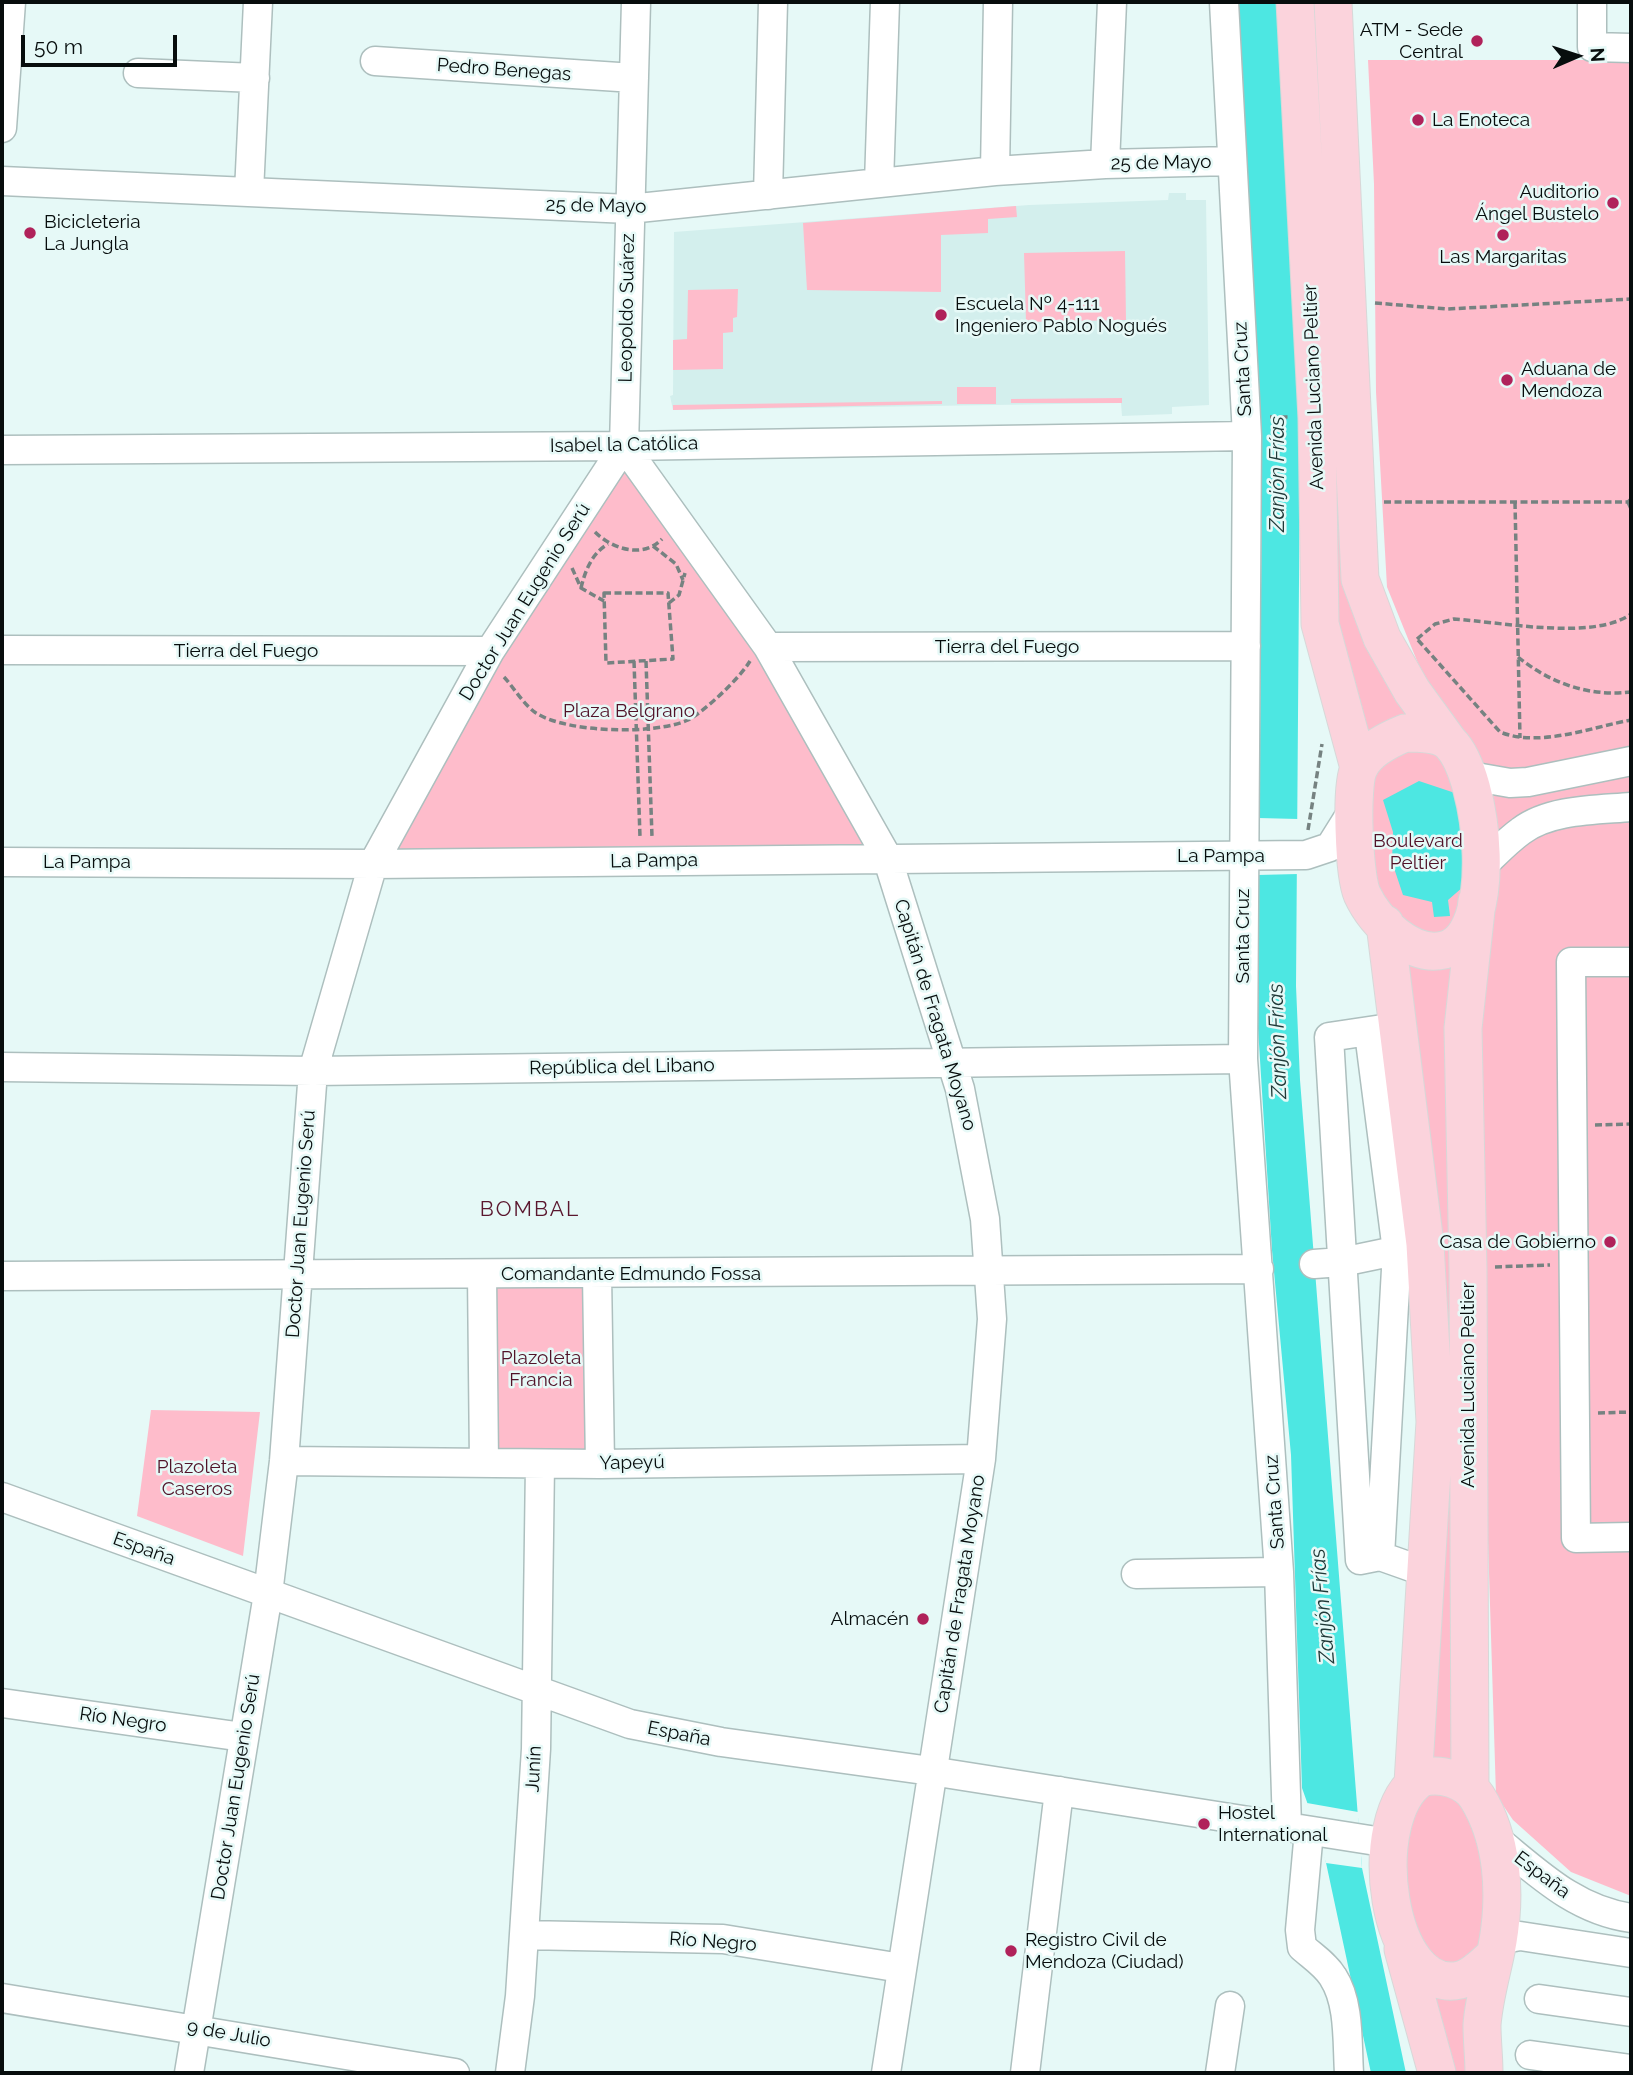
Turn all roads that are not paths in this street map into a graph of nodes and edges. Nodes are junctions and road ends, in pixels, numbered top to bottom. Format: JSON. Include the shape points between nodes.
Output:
{"nodes":[{"id":1,"x":11,"y":2,"type":"edge"},
{"id":2,"x":258,"y":2,"type":"edge"},
{"id":3,"x":636,"y":2,"type":"edge"},
{"id":4,"x":773,"y":2,"type":"edge"},
{"id":5,"x":885,"y":2,"type":"edge"},
{"id":6,"x":998,"y":2,"type":"edge"},
{"id":7,"x":1112,"y":2,"type":"edge"},
{"id":8,"x":1224,"y":2,"type":"edge"},
{"id":9,"x":1295,"y":2,"type":"edge"},
{"id":10,"x":1334,"y":2,"type":"edge"},
{"id":11,"x":1592,"y":2,"type":"edge"},
{"id":12,"x":1631,"y":48,"type":"edge"},
{"id":13,"x":375,"y":61,"type":"dead end"},
{"id":14,"x":138,"y":74,"type":"dead end"},
{"id":15,"x":255,"y":78,"type":"junction"},
{"id":16,"x":634,"y":78,"type":"junction"},
{"id":17,"x":3,"y":89,"type":"edge"},
{"id":18,"x":2,"y":128,"type":"edge"},
{"id":19,"x":1231,"y":161,"type":"junction"},
{"id":20,"x":1105,"y":164,"type":"junction"},
{"id":21,"x":995,"y":171,"type":"junction"},
{"id":22,"x":2,"y":181,"type":"edge"},
{"id":23,"x":879,"y":183,"type":"junction"},
{"id":24,"x":250,"y":192,"type":"junction"},
{"id":25,"x":768,"y":195,"type":"junction"},
{"id":26,"x":629,"y":209,"type":"junction"},
{"id":27,"x":1254,"y":427,"type":"junction"},
{"id":28,"x":624,"y":446,"type":"junction"},
{"id":29,"x":2,"y":450,"type":"edge"},
{"id":30,"x":1246,"y":646,"type":"junction"},
{"id":31,"x":2,"y":650,"type":"edge"},
{"id":32,"x":760,"y":653,"type":"junction"},
{"id":33,"x":495,"y":662,"type":"junction"},
{"id":34,"x":1449,"y":742,"type":"junction"},
{"id":35,"x":1631,"y":761,"type":"edge"},
{"id":36,"x":1359,"y":768,"type":"junction"},
{"id":37,"x":1470,"y":776,"type":"junction"},
{"id":38,"x":1355,"y":807,"type":"junction"},
{"id":39,"x":1631,"y":807,"type":"edge"},
{"id":40,"x":1302,"y":855,"type":"junction"},
{"id":41,"x":1250,"y":856,"type":"junction"},
{"id":42,"x":887,"y":857,"type":"junction"},
{"id":43,"x":2,"y":862,"type":"edge"},
{"id":44,"x":373,"y":864,"type":"junction"},
{"id":45,"x":1479,"y":884,"type":"junction"},
{"id":46,"x":1362,"y":893,"type":"junction"},
{"id":47,"x":1385,"y":924,"type":"junction"},
{"id":48,"x":1631,"y":961,"type":"edge"},
{"id":49,"x":1382,"y":1030,"type":"junction"},
{"id":50,"x":1242,"y":1059,"type":"junction"},
{"id":51,"x":952,"y":1062,"type":"junction"},
{"id":52,"x":2,"y":1067,"type":"edge"},
{"id":53,"x":313,"y":1071,"type":"junction"},
{"id":54,"x":1411,"y":1247,"type":"junction"},
{"id":55,"x":1342,"y":1262,"type":"junction"},
{"id":56,"x":1314,"y":1264,"type":"dead end"},
{"id":57,"x":1259,"y":1269,"type":"junction"},
{"id":58,"x":991,"y":1272,"type":"junction"},
{"id":59,"x":482,"y":1274,"type":"junction"},
{"id":60,"x":597,"y":1274,"type":"junction"},
{"id":61,"x":2,"y":1276,"type":"edge"},
{"id":62,"x":296,"y":1276,"type":"junction"},
{"id":63,"x":981,"y":1459,"type":"junction"},
{"id":64,"x":284,"y":1461,"type":"junction"},
{"id":65,"x":484,"y":1464,"type":"junction"},
{"id":66,"x":540,"y":1464,"type":"junction"},
{"id":67,"x":600,"y":1464,"type":"junction"},
{"id":68,"x":2,"y":1496,"type":"edge"},
{"id":69,"x":1631,"y":1538,"type":"edge"},
{"id":70,"x":1380,"y":1556,"type":"junction"},
{"id":71,"x":1279,"y":1572,"type":"junction"},
{"id":72,"x":1428,"y":1573,"type":"junction"},
{"id":73,"x":1136,"y":1574,"type":"dead end"},
{"id":74,"x":268,"y":1594,"type":"junction"},
{"id":75,"x":538,"y":1689,"type":"junction"},
{"id":76,"x":2,"y":1703,"type":"edge"},
{"id":77,"x":243,"y":1737,"type":"junction"},
{"id":78,"x":931,"y":1771,"type":"junction"},
{"id":79,"x":1413,"y":1783,"type":"junction"},
{"id":80,"x":1470,"y":1786,"type":"junction"},
{"id":81,"x":1059,"y":1791,"type":"junction"},
{"id":82,"x":1305,"y":1830,"type":"junction"},
{"id":83,"x":1496,"y":1839,"type":"junction"},
{"id":84,"x":1374,"y":1841,"type":"junction"},
{"id":85,"x":1631,"y":1918,"type":"edge"},
{"id":86,"x":524,"y":1935,"type":"junction"},
{"id":87,"x":1401,"y":1944,"type":"junction"},
{"id":88,"x":1497,"y":1948,"type":"junction"},
{"id":89,"x":1631,"y":1953,"type":"edge"},
{"id":90,"x":901,"y":1968,"type":"junction"},
{"id":91,"x":2,"y":1998,"type":"edge"},
{"id":92,"x":1539,"y":1999,"type":"dead end"},
{"id":93,"x":1230,"y":2006,"type":"dead end"},
{"id":94,"x":1631,"y":2012,"type":"edge"},
{"id":95,"x":197,"y":2028,"type":"junction"},
{"id":96,"x":1530,"y":2055,"type":"dead end"},
{"id":97,"x":1631,"y":2069,"type":"edge"},
{"id":98,"x":189,"y":2073,"type":"edge"},
{"id":99,"x":455,"y":2073,"type":"edge"},
{"id":100,"x":510,"y":2073,"type":"edge"},
{"id":101,"x":886,"y":2073,"type":"edge"},
{"id":102,"x":1025,"y":2073,"type":"edge"},
{"id":103,"x":1220,"y":2073,"type":"edge"},
{"id":104,"x":1349,"y":2073,"type":"edge"},
{"id":105,"x":1437,"y":2073,"type":"edge"},
{"id":106,"x":1484,"y":2073,"type":"edge"}],
"edges":[{"from":1,"to":17,"type":"street"},
{"from":2,"to":15,"type":"street"},
{"from":3,"to":16,"type":"street","name":"Leopoldo Suárez"},
{"from":4,"to":25,"type":"street"},
{"from":5,"to":23,"type":"street"},
{"from":6,"to":21,"type":"street"},
{"from":7,"to":20,"type":"street"},
{"from":8,"to":19,"type":"street","name":"Santa Cruz"},
{"from":9,"to":36,"type":"main road","name":"Avenida Luciano Peltier","via":[[1315,378],[1320,624]]},
{"from":10,"to":34,"type":"main road","name":"Avenida Luciano Peltier","via":[[1360,579],[1381,638]]},
{"from":11,"to":12,"type":"street","via":[[1592,47]]},
{"from":13,"to":16,"type":"street","name":"Pedro Benegas"},
{"from":14,"to":15,"type":"street"},
{"from":15,"to":24,"type":"street"},
{"from":16,"to":26,"type":"street","name":"Leopoldo Suárez"},
{"from":17,"to":18,"type":"street"},
{"from":19,"to":20,"type":"street","name":"25 de Mayo"},
{"from":19,"to":27,"type":"street","name":"Santa Cruz"},
{"from":20,"to":21,"type":"street","name":"25 de Mayo"},
{"from":21,"to":23,"type":"street","name":"25 de Mayo"},
{"from":22,"to":24,"type":"street","name":"25 de Mayo"},
{"from":23,"to":25,"type":"street","name":"25 de Mayo"},
{"from":24,"to":26,"type":"street","name":"25 de Mayo"},
{"from":25,"to":26,"type":"street","name":"25 de Mayo"},
{"from":26,"to":28,"type":"street","name":"Leopoldo Suárez"},
{"from":27,"to":28,"type":"street","name":"Isabel la Católica"},
{"from":27,"to":30,"type":"street","name":"Santa Cruz"},
{"from":28,"to":29,"type":"street","name":"Isabel la Católica"},
{"from":28,"to":32,"type":"street","name":"Capitán de Fragata Moyano"},
{"from":28,"to":33,"type":"street","name":"Doctor Juan Eugenio Serú"},
{"from":30,"to":32,"type":"street","name":"Tierra del Fuego"},
{"from":30,"to":41,"type":"street","name":"Santa Cruz"},
{"from":31,"to":33,"type":"street","name":"Tierra del Fuego"},
{"from":32,"to":42,"type":"street","name":"Capitán de Fragata Moyano"},
{"from":33,"to":44,"type":"street","name":"Doctor Juan Eugenio Serú"},
{"from":34,"to":36,"type":"main road","via":[[1426,733],[1405,733],[1372,752]]},
{"from":34,"to":37,"type":"main road"},
{"from":35,"to":37,"type":"street","via":[[1528,782]]},
{"from":36,"to":38,"type":"main road"},
{"from":37,"to":45,"type":"main road","via":[[1481,825]]},
{"from":38,"to":40,"type":"street","name":"La Pampa","via":[[1330,847]]},
{"from":38,"to":46,"type":"main road","via":[[1354,851]]},
{"from":39,"to":45,"type":"street","via":[[1574,813],[1523,829]]},
{"from":40,"to":41,"type":"street","name":"La Pampa"},
{"from":40,"to":46,"type":"street","name":"La Pampa","via":[[1343,869]]},
{"from":41,"to":42,"type":"street","name":"La Pampa"},
{"from":41,"to":50,"type":"street","name":"Santa Cruz"},
{"from":42,"to":44,"type":"street","name":"La Pampa"},
{"from":42,"to":51,"type":"street","name":"Capitán de Fragata Moyano"},
{"from":43,"to":44,"type":"street","name":"La Pampa"},
{"from":44,"to":53,"type":"street","name":"Doctor Juan Eugenio Serú"},
{"from":45,"to":47,"type":"main road","via":[[1465,935],[1457,946],[1422,950],[1403,941]]},
{"from":45,"to":80,"type":"main road","name":"Avenida Luciano Peltier","via":[[1463,1028]]},
{"from":46,"to":47,"type":"main road"},
{"from":47,"to":49,"type":"main road","name":"Avenida Luciano Peltier"},
{"from":48,"to":69,"type":"street","via":[[1571,962],[1576,1538]]},
{"from":49,"to":54,"type":"main road","name":"Avenida Luciano Peltier"},
{"from":49,"to":55,"type":"street","via":[[1329,1037]]},
{"from":50,"to":51,"type":"street","name":"República del Libano"},
{"from":50,"to":57,"type":"street","name":"Santa Cruz"},
{"from":51,"to":53,"type":"street","name":"República del Libano"},
{"from":51,"to":58,"type":"street","name":"Capitán de Fragata Moyano","via":[[977,1167]]},
{"from":52,"to":53,"type":"street","name":"República del Libano"},
{"from":53,"to":62,"type":"street","name":"Doctor Juan Eugenio Serú"},
{"from":54,"to":55,"type":"street"},
{"from":54,"to":70,"type":"street"},
{"from":54,"to":72,"type":"main road","name":"Avenida Luciano Peltier","via":[[1435,1422]]},
{"from":55,"to":56,"type":"street"},
{"from":55,"to":70,"type":"street","via":[[1360,1560]]},
{"from":57,"to":58,"type":"street","name":"Comandante Edmundo Fossa"},
{"from":57,"to":71,"type":"street","name":"Santa Cruz"},
{"from":58,"to":60,"type":"street","name":"Comandante Edmundo Fossa"},
{"from":58,"to":63,"type":"street","name":"Capitán de Fragata Moyano","via":[[990,1366]]},
{"from":59,"to":60,"type":"street","name":"Comandante Edmundo Fossa"},
{"from":59,"to":62,"type":"street","name":"Comandante Edmundo Fossa"},
{"from":59,"to":65,"type":"street"},
{"from":60,"to":67,"type":"street"},
{"from":61,"to":62,"type":"street","name":"Comandante Edmundo Fossa"},
{"from":62,"to":64,"type":"street","name":"Doctor Juan Eugenio Serú"},
{"from":63,"to":67,"type":"street","name":"Yapeyú"},
{"from":63,"to":78,"type":"street","name":"Capitán de Fragata Moyano"},
{"from":64,"to":65,"type":"street","name":"Yapeyú"},
{"from":64,"to":74,"type":"street","name":"Doctor Juan Eugenio Serú"},
{"from":65,"to":66,"type":"street","name":"Yapeyú"},
{"from":66,"to":67,"type":"street","name":"Yapeyú"},
{"from":66,"to":75,"type":"street","name":"Junín"},
{"from":68,"to":74,"type":"street","name":"España"},
{"from":70,"to":72,"type":"street"},
{"from":71,"to":73,"type":"street"},
{"from":71,"to":82,"type":"street","name":"Santa Cruz"},
{"from":72,"to":79,"type":"main road","name":"Avenida Luciano Peltier"},
{"from":74,"to":75,"type":"street","name":"España"},
{"from":74,"to":77,"type":"street","name":"Doctor Juan Eugenio Serú"},
{"from":75,"to":78,"type":"street","name":"España","via":[[657,1731]]},
{"from":75,"to":86,"type":"street","name":"Junín"},
{"from":76,"to":77,"type":"street","name":"Río Negro"},
{"from":77,"to":95,"type":"street","name":"Doctor Juan Eugenio Serú"},
{"from":78,"to":81,"type":"street","name":"España"},
{"from":78,"to":90,"type":"street","name":"Capitán de Fragata Moyano"},
{"from":79,"to":80,"type":"main road","via":[[1438,1777]]},
{"from":79,"to":84,"type":"main road","via":[[1391,1824]]},
{"from":80,"to":83,"type":"main road"},
{"from":81,"to":82,"type":"street","name":"España"},
{"from":81,"to":102,"type":"street"},
{"from":82,"to":84,"type":"street","name":"España"},
{"from":82,"to":104,"type":"street","name":"Santa Cruz","via":[[1302,1947],[1332,1974],[1338,1986]]},
{"from":83,"to":85,"type":"street","name":"España","via":[[1561,1893],[1608,1915]]},
{"from":83,"to":88,"type":"main road","via":[[1502,1881]]},
{"from":84,"to":87,"type":"main road"},
{"from":86,"to":90,"type":"street","name":"Río Negro","via":[[723,1939]]},
{"from":86,"to":100,"type":"street","name":"Junín"},
{"from":87,"to":88,"type":"main road","via":[[1429,1973],[1448,1981],[1462,1980]]},
{"from":87,"to":105,"type":"main road"},
{"from":88,"to":89,"type":"street","via":[[1520,1936]]},
{"from":88,"to":106,"type":"main road","via":[[1482,2025]]},
{"from":90,"to":101,"type":"street","name":"Capitán de Fragata Moyano"},
{"from":91,"to":95,"type":"street","name":"9 de Julio"},
{"from":92,"to":94,"type":"street"},
{"from":93,"to":103,"type":"street"},
{"from":95,"to":98,"type":"street","name":"Doctor Juan Eugenio Serú"},
{"from":95,"to":99,"type":"street","name":"9 de Julio"},
{"from":96,"to":97,"type":"street"}]}
